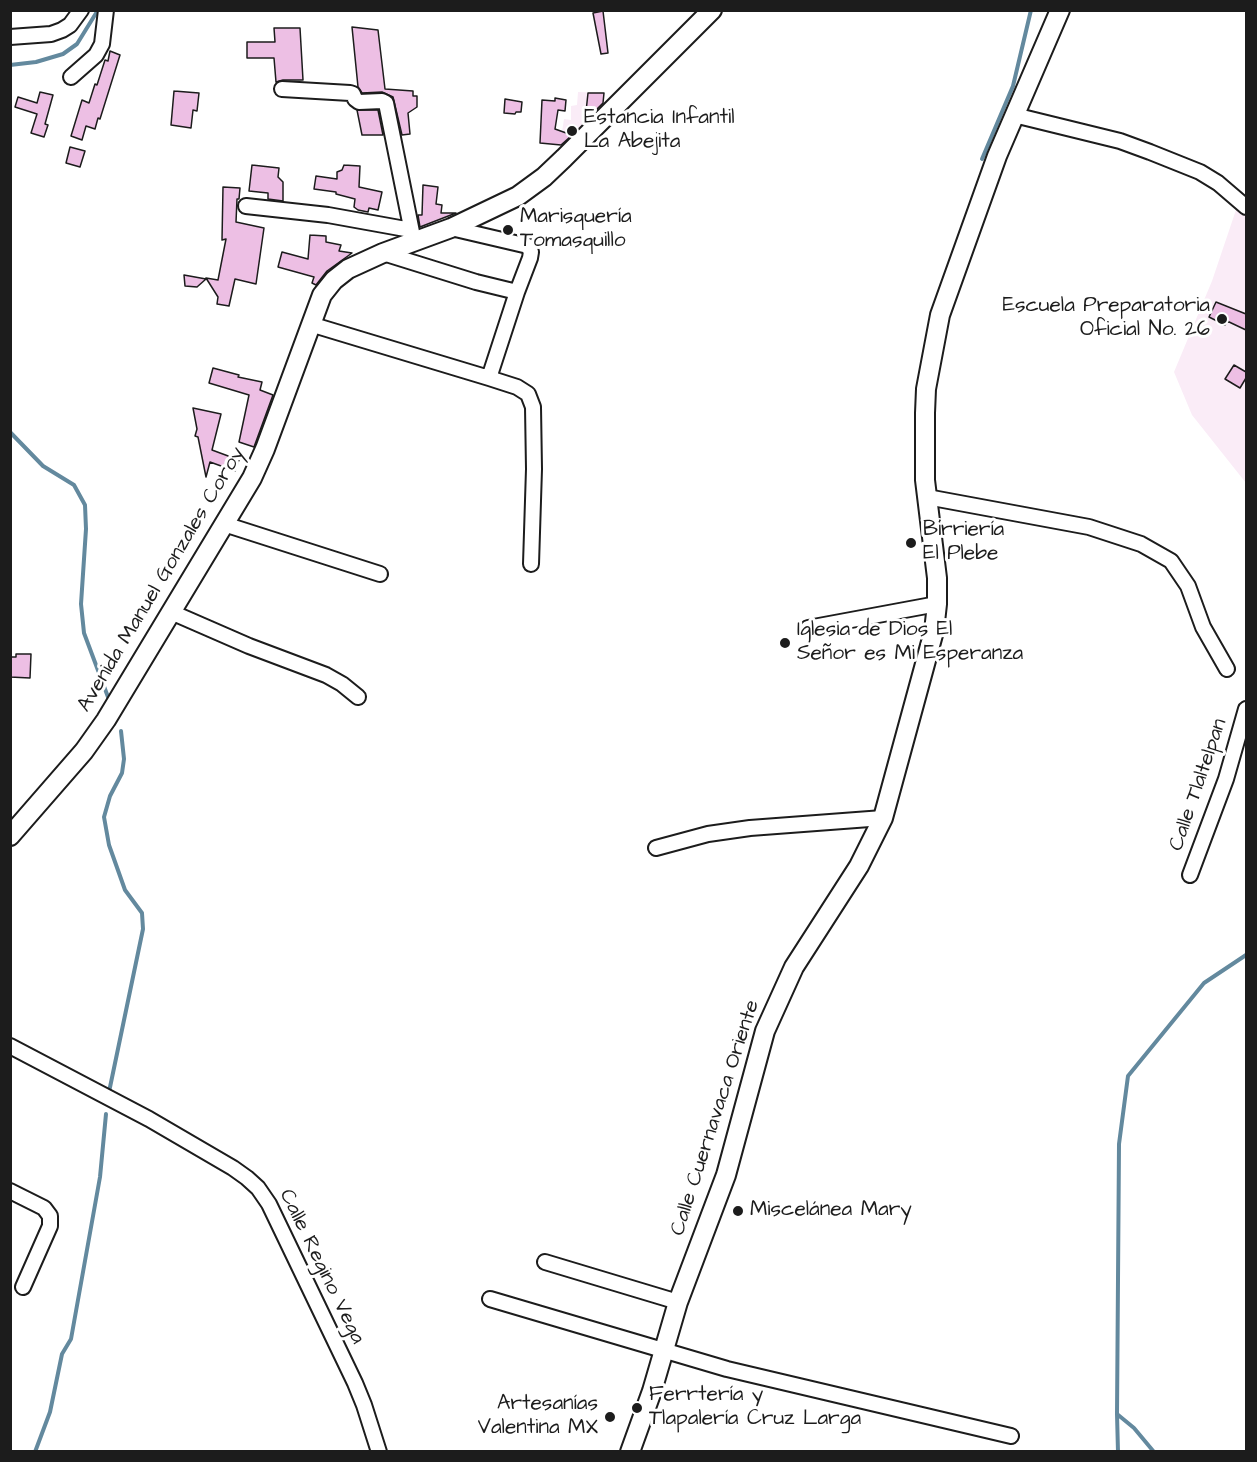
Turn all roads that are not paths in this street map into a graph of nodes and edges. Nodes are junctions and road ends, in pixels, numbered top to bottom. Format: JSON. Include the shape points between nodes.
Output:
{"nodes":[{"id":1,"x":81,"y":10,"type":"edge"},
{"id":2,"x":106,"y":10,"type":"edge"},
{"id":3,"x":712,"y":10,"type":"edge"},
{"id":4,"x":1060,"y":10,"type":"edge"},
{"id":5,"x":10,"y":37,"type":"edge"},
{"id":6,"x":71,"y":77,"type":"dead end"},
{"id":7,"x":282,"y":89,"type":"dead end"},
{"id":8,"x":1014,"y":115,"type":"junction"},
{"id":9,"x":246,"y":206,"type":"dead end"},
{"id":10,"x":1246,"y":207,"type":"edge"},
{"id":11,"x":451,"y":228,"type":"junction"},
{"id":12,"x":412,"y":236,"type":"junction"},
{"id":13,"x":383,"y":253,"type":"junction"},
{"id":14,"x":517,"y":292,"type":"junction"},
{"id":15,"x":310,"y":324,"type":"junction"},
{"id":16,"x":489,"y":378,"type":"junction"},
{"id":17,"x":927,"y":497,"type":"junction"},
{"id":18,"x":224,"y":524,"type":"junction"},
{"id":19,"x":531,"y":564,"type":"dead end"},
{"id":20,"x":380,"y":574,"type":"dead end"},
{"id":21,"x":937,"y":604,"type":"junction"},
{"id":22,"x":171,"y":612,"type":"junction"},
{"id":23,"x":808,"y":628,"type":"dead end"},
{"id":24,"x":1227,"y":669,"type":"dead end"},
{"id":25,"x":358,"y":697,"type":"dead end"},
{"id":26,"x":1246,"y":709,"type":"edge"},
{"id":27,"x":882,"y":818,"type":"junction"},
{"id":28,"x":10,"y":836,"type":"edge"},
{"id":29,"x":656,"y":848,"type":"dead end"},
{"id":30,"x":1190,"y":875,"type":"dead end"},
{"id":31,"x":10,"y":1046,"type":"edge"},
{"id":32,"x":10,"y":1191,"type":"edge"},
{"id":33,"x":545,"y":1262,"type":"dead end"},
{"id":34,"x":23,"y":1287,"type":"dead end"},
{"id":35,"x":490,"y":1299,"type":"dead end"},
{"id":36,"x":678,"y":1302,"type":"junction"},
{"id":37,"x":663,"y":1351,"type":"junction"},
{"id":38,"x":1011,"y":1436,"type":"dead end"},
{"id":39,"x":379,"y":1452,"type":"edge"},
{"id":40,"x":630,"y":1452,"type":"edge"}],
"edges":[{"from":1,"to":5,"type":"street","via":[[62,30]]},
{"from":2,"to":6,"type":"street","via":[[102,44],[96,55]]},
{"from":3,"to":11,"type":"main road","name":"Avenida Manuel Gonzales Coroy","via":[[544,177],[518,196]]},
{"from":4,"to":8,"type":"main road","name":"Calle Cuernavaca Oriente"},
{"from":7,"to":12,"type":"street","via":[[350,93],[359,102],[386,103]]},
{"from":8,"to":10,"type":"street","via":[[1150,152],[1200,172]]},
{"from":8,"to":17,"type":"main road","name":"Calle Cuernavaca Oriente","via":[[940,315],[926,389]]},
{"from":9,"to":12,"type":"street","via":[[328,215]]},
{"from":11,"to":12,"type":"main road","name":"Avenida Manuel Gonzales Coroy"},
{"from":11,"to":14,"type":"street","via":[[528,246],[530,258]]},
{"from":12,"to":13,"type":"main road","name":"Avenida Manuel Gonzales Coroy"},
{"from":13,"to":14,"type":"street"},
{"from":13,"to":15,"type":"main road","name":"Avenida Manuel Gonzales Coroy","via":[[334,279],[322,295]]},
{"from":14,"to":16,"type":"street"},
{"from":15,"to":16,"type":"street"},
{"from":15,"to":18,"type":"main road","name":"Avenida Manuel Gonzales Coroy","via":[[265,449]]},
{"from":16,"to":19,"type":"street","via":[[525,391],[533,407]]},
{"from":17,"to":21,"type":"main road","name":"Calle Cuernavaca Oriente"},
{"from":17,"to":24,"type":"street","via":[[1089,527],[1141,544],[1171,561],[1188,586],[1203,627]]},
{"from":18,"to":20,"type":"street"},
{"from":18,"to":22,"type":"main road","name":"Avenida Manuel Gonzales Coroy"},
{"from":21,"to":23,"type":"street"},
{"from":21,"to":27,"type":"main road","name":"Calle Cuernavaca Oriente","via":[[934,631]]},
{"from":22,"to":25,"type":"street","via":[[326,675]]},
{"from":22,"to":28,"type":"main road","name":"Avenida Manuel Gonzales Coroy","via":[[90,743]]},
{"from":26,"to":30,"type":"street","name":"Calle Tlaltelpan","via":[[1226,779]]},
{"from":27,"to":29,"type":"street","via":[[750,828]]},
{"from":27,"to":36,"type":"main road","name":"Calle Cuernavaca Oriente","via":[[860,866],[794,967],[771,1015],[757,1053],[726,1175]]},
{"from":31,"to":39,"type":"street","name":"Calle Regino Vega","via":[[149,1119],[248,1178],[269,1204],[355,1383]]},
{"from":32,"to":34,"type":"street","via":[[44,1208],[50,1216],[50,1226]]},
{"from":33,"to":36,"type":"street"},
{"from":35,"to":37,"type":"street"},
{"from":36,"to":37,"type":"main road","name":"Calle Cuernavaca Oriente"},
{"from":37,"to":38,"type":"street","via":[[798,1388]]},
{"from":37,"to":40,"type":"main road","name":"Calle Cuernavaca Oriente"}]}
